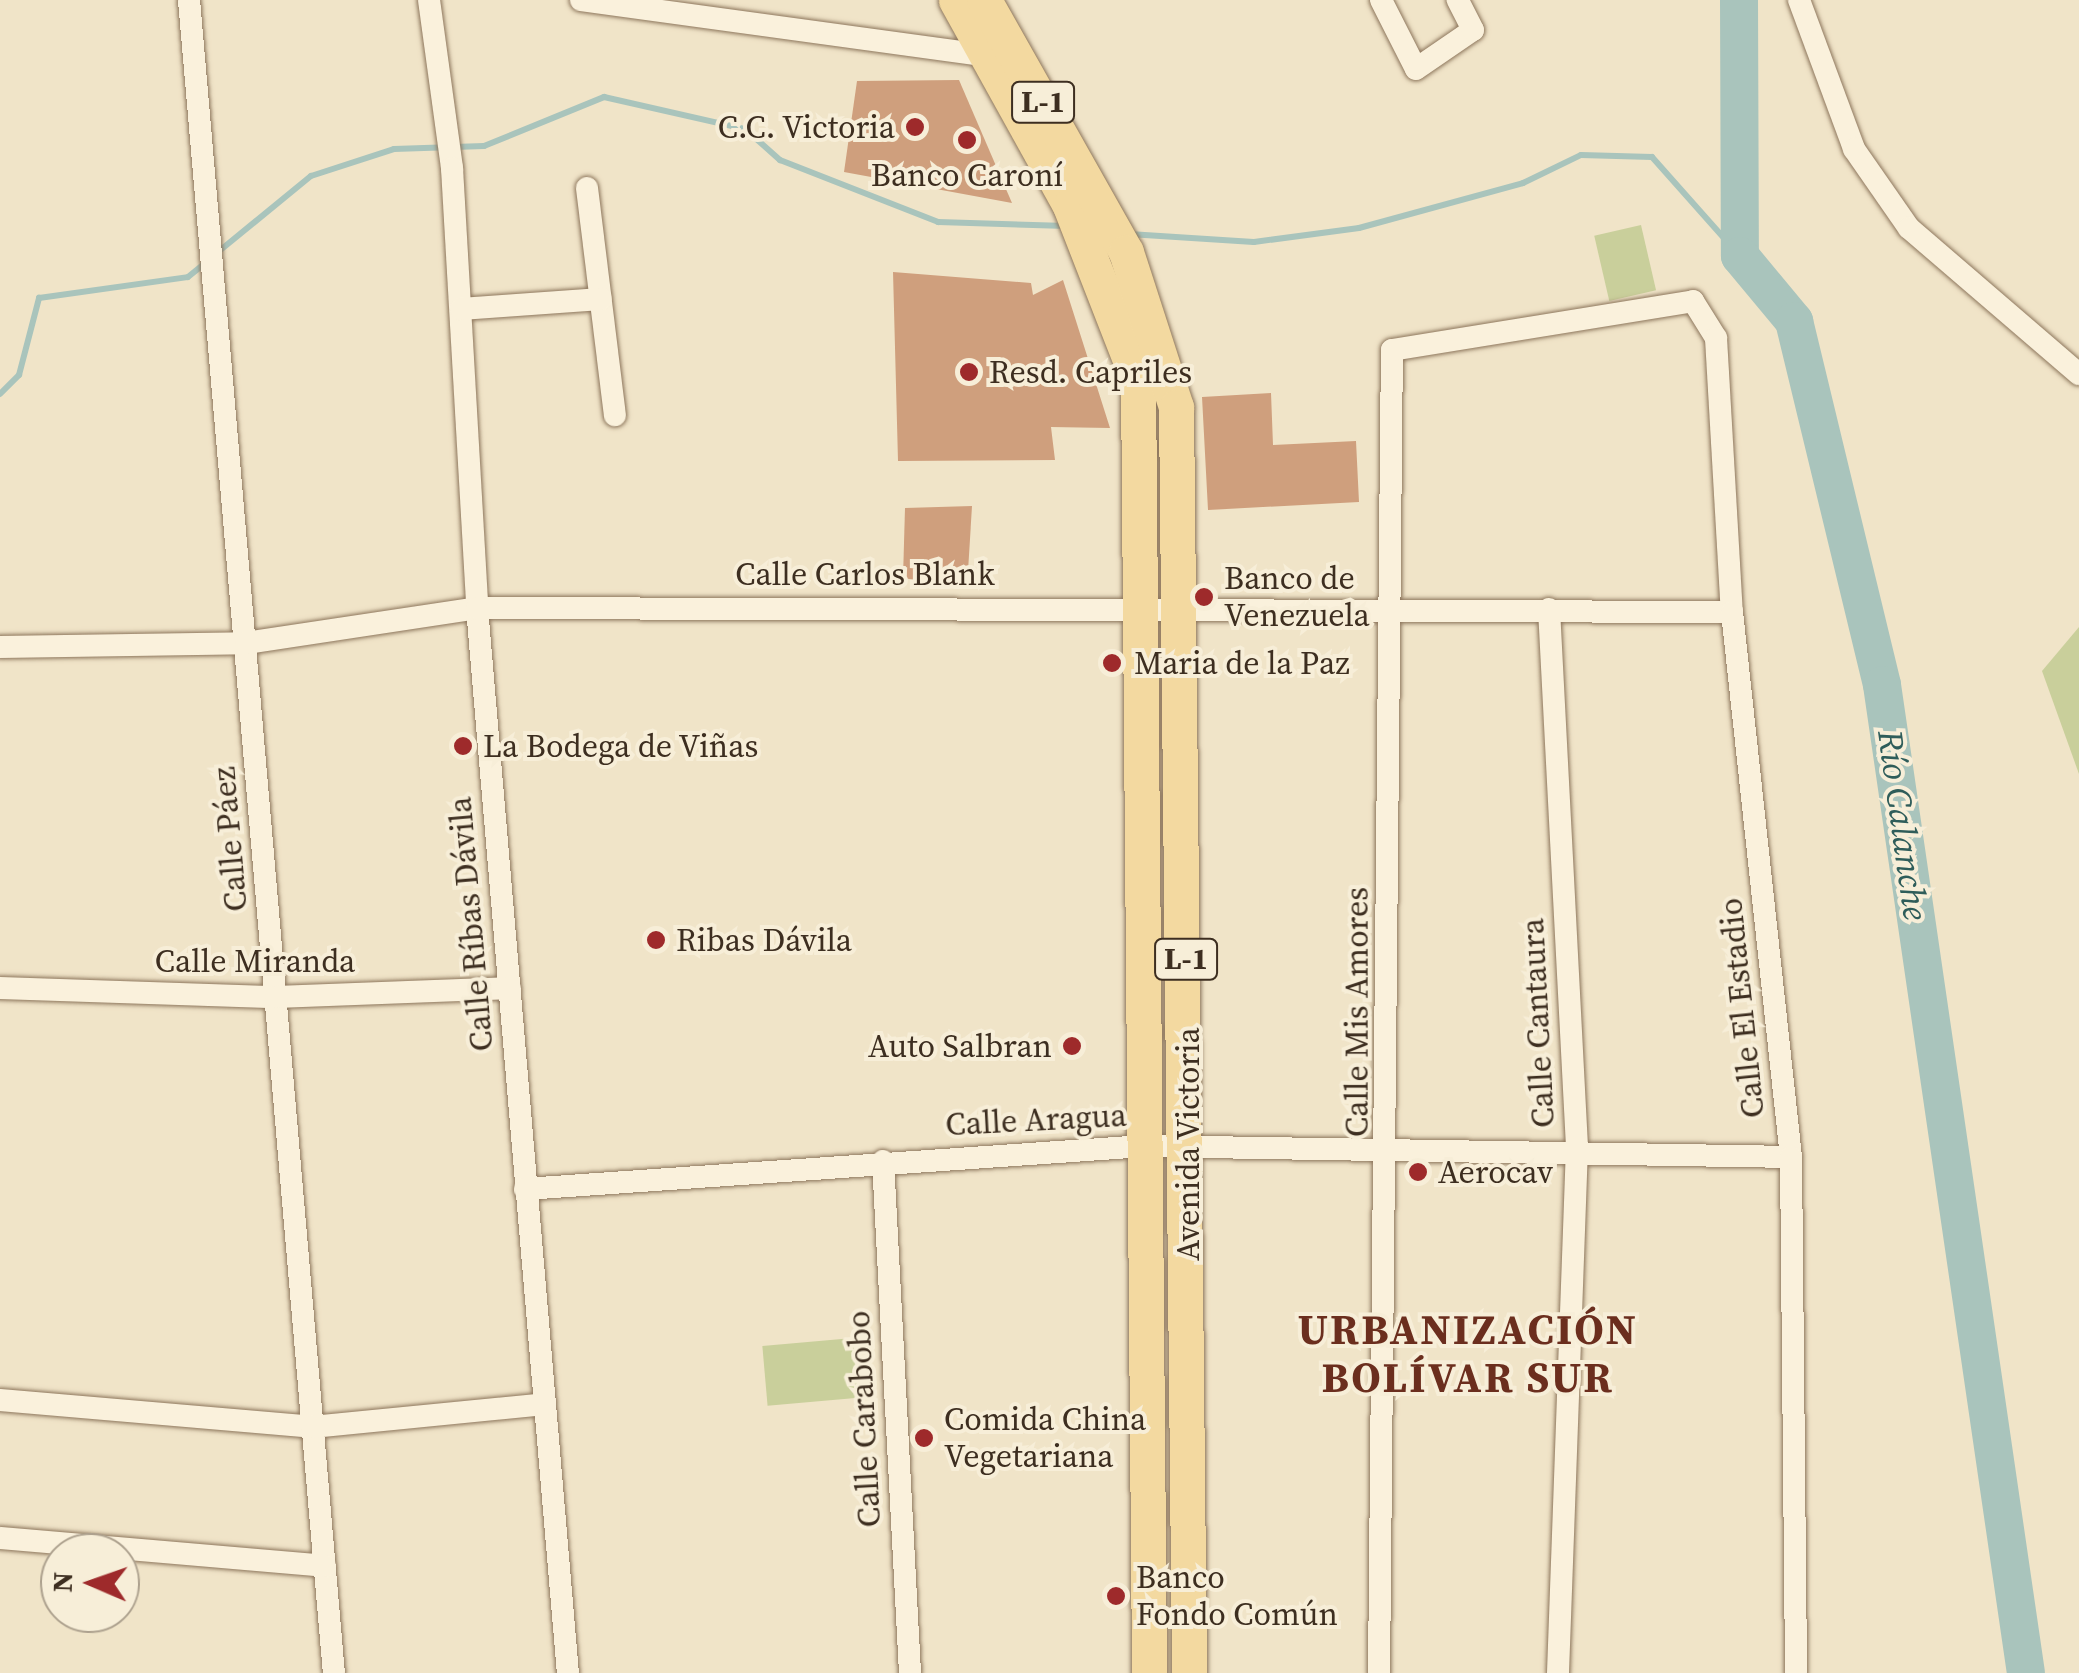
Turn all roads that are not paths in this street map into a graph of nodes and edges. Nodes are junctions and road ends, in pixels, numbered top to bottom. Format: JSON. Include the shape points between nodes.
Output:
{"nodes":[{"id":1,"x":189,"y":0,"type":"edge"},
{"id":2,"x":429,"y":0,"type":"edge"},
{"id":3,"x":581,"y":0,"type":"edge"},
{"id":4,"x":956,"y":0,"type":"edge"},
{"id":5,"x":984,"y":0,"type":"edge"},
{"id":6,"x":1458,"y":0,"type":"edge"},
{"id":7,"x":1799,"y":0,"type":"edge"},
{"id":8,"x":1388,"y":3,"type":"edge"},
{"id":9,"x":691,"y":10,"type":"edge"},
{"id":10,"x":988,"y":56,"type":"junction"},
{"id":11,"x":587,"y":188,"type":"dead end"},
{"id":12,"x":1086,"y":205,"type":"junction"},
{"id":13,"x":601,"y":299,"type":"junction"},
{"id":14,"x":461,"y":310,"type":"junction"},
{"id":15,"x":1716,"y":338,"type":"joint"},
{"id":16,"x":2079,"y":374,"type":"edge"},
{"id":17,"x":616,"y":415,"type":"dead end"},
{"id":18,"x":1142,"y":604,"type":"junction"},
{"id":19,"x":1182,"y":605,"type":"junction"},
{"id":20,"x":477,"y":608,"type":"junction"},
{"id":21,"x":1386,"y":608,"type":"junction"},
{"id":22,"x":1549,"y":609,"type":"junction"},
{"id":23,"x":1732,"y":612,"type":"junction"},
{"id":24,"x":246,"y":643,"type":"junction"},
{"id":25,"x":0,"y":647,"type":"edge"},
{"id":26,"x":0,"y":988,"type":"edge"},
{"id":27,"x":510,"y":988,"type":"junction"},
{"id":28,"x":276,"y":997,"type":"junction"},
{"id":29,"x":1391,"y":1144,"type":"junction"},
{"id":30,"x":1144,"y":1146,"type":"junction"},
{"id":31,"x":1577,"y":1146,"type":"junction"},
{"id":32,"x":1188,"y":1148,"type":"junction"},
{"id":33,"x":1791,"y":1157,"type":"junction"},
{"id":34,"x":883,"y":1161,"type":"junction"},
{"id":35,"x":525,"y":1190,"type":"junction"},
{"id":36,"x":0,"y":1400,"type":"edge"},
{"id":37,"x":546,"y":1404,"type":"junction"},
{"id":38,"x":312,"y":1426,"type":"junction"},
{"id":39,"x":0,"y":1538,"type":"edge"},
{"id":40,"x":325,"y":1566,"type":"junction"},
{"id":41,"x":334,"y":1673,"type":"edge"},
{"id":42,"x":568,"y":1673,"type":"edge"},
{"id":43,"x":910,"y":1673,"type":"edge"},
{"id":44,"x":1149,"y":1673,"type":"edge"},
{"id":45,"x":1189,"y":1673,"type":"edge"},
{"id":46,"x":1379,"y":1673,"type":"edge"},
{"id":47,"x":1558,"y":1673,"type":"edge"},
{"id":48,"x":1796,"y":1673,"type":"edge"}],
"edges":[{"from":1,"to":24,"type":"street","name":"Calle Páez"},
{"from":2,"to":14,"type":"street","name":"Calle Ríbas Dávila","via":[[448,119]]},
{"from":3,"to":9,"type":"street"},
{"from":4,"to":10,"type":"main road","name":"Avenida Victoria","number":"L-1"},
{"from":5,"to":12,"type":"main road","name":"Avenida Victoria","number":"L-1"},
{"from":6,"to":8,"type":"street","via":[[1473,30],[1416,69]]},
{"from":7,"to":16,"type":"street","via":[[1854,149],[1909,228]]},
{"from":9,"to":10,"type":"street"},
{"from":10,"to":12,"type":"main road","name":"Avenida Victoria","number":"L-1"},
{"from":11,"to":13,"type":"street"},
{"from":12,"to":18,"type":"main road","name":"Avenida Victoria","number":"L-1","via":[[1091,254],[1138,380]]},
{"from":12,"to":19,"type":"main road","name":"Avenida Victoria","number":"L-1","via":[[1126,252],[1176,408]]},
{"from":13,"to":14,"type":"street"},
{"from":13,"to":17,"type":"street"},
{"from":14,"to":20,"type":"street","name":"Calle Ríbas Dávila"},
{"from":15,"to":21,"type":"street","name":"Calle Mis Amores","via":[[1693,301],[1392,350]]},
{"from":15,"to":23,"type":"street","name":"Calle El Estadio"},
{"from":18,"to":19,"type":"street","name":"Calle Carlos Blank"},
{"from":18,"to":20,"type":"street","name":"Calle Carlos Blank"},
{"from":18,"to":30,"type":"main road","name":"Avenida Victoria","number":"L-1"},
{"from":19,"to":21,"type":"street","name":"Calle Carlos Blank"},
{"from":19,"to":32,"type":"main road","name":"Avenida Victoria","number":"L-1"},
{"from":20,"to":24,"type":"street","name":"Calle Carlos Blank"},
{"from":20,"to":27,"type":"street","name":"Calle Ríbas Dávila"},
{"from":21,"to":22,"type":"street","name":"Calle Carlos Blank"},
{"from":21,"to":29,"type":"street","name":"Calle Mis Amores"},
{"from":22,"to":23,"type":"street","name":"Calle Carlos Blank"},
{"from":22,"to":31,"type":"street","name":"Calle Cantaura"},
{"from":23,"to":33,"type":"street","name":"Calle El Estadio"},
{"from":24,"to":25,"type":"street","name":"Calle Carlos Blank"},
{"from":24,"to":28,"type":"street","name":"Calle Páez"},
{"from":26,"to":28,"type":"street","name":"Calle Miranda"},
{"from":27,"to":28,"type":"street","name":"Calle Miranda"},
{"from":27,"to":35,"type":"street","name":"Calle Ríbas Dávila"},
{"from":28,"to":38,"type":"street","name":"Calle Páez"},
{"from":29,"to":31,"type":"street","name":"Calle Aragua"},
{"from":29,"to":32,"type":"street","name":"Calle Aragua"},
{"from":29,"to":46,"type":"street","name":"Calle Mis Amores"},
{"from":30,"to":32,"type":"street","name":"Calle Aragua"},
{"from":30,"to":34,"type":"street","name":"Calle Aragua"},
{"from":30,"to":44,"type":"main road","name":"Avenida Victoria","number":"L-1"},
{"from":31,"to":33,"type":"street","name":"Calle Aragua"},
{"from":31,"to":47,"type":"street","name":"Calle Cantaura"},
{"from":32,"to":45,"type":"main road","name":"Avenida Victoria","number":"L-1"},
{"from":33,"to":48,"type":"street","name":"Calle El Estadio"},
{"from":34,"to":35,"type":"street","name":"Calle Aragua"},
{"from":34,"to":43,"type":"street","name":"Calle Carabobo"},
{"from":35,"to":37,"type":"street","name":"Calle Ríbas Dávila"},
{"from":36,"to":38,"type":"street"},
{"from":37,"to":38,"type":"street"},
{"from":37,"to":42,"type":"street","name":"Calle Ríbas Dávila"},
{"from":38,"to":40,"type":"street","name":"Calle Páez"},
{"from":39,"to":40,"type":"street"},
{"from":40,"to":41,"type":"street","name":"Calle Páez"}]}
